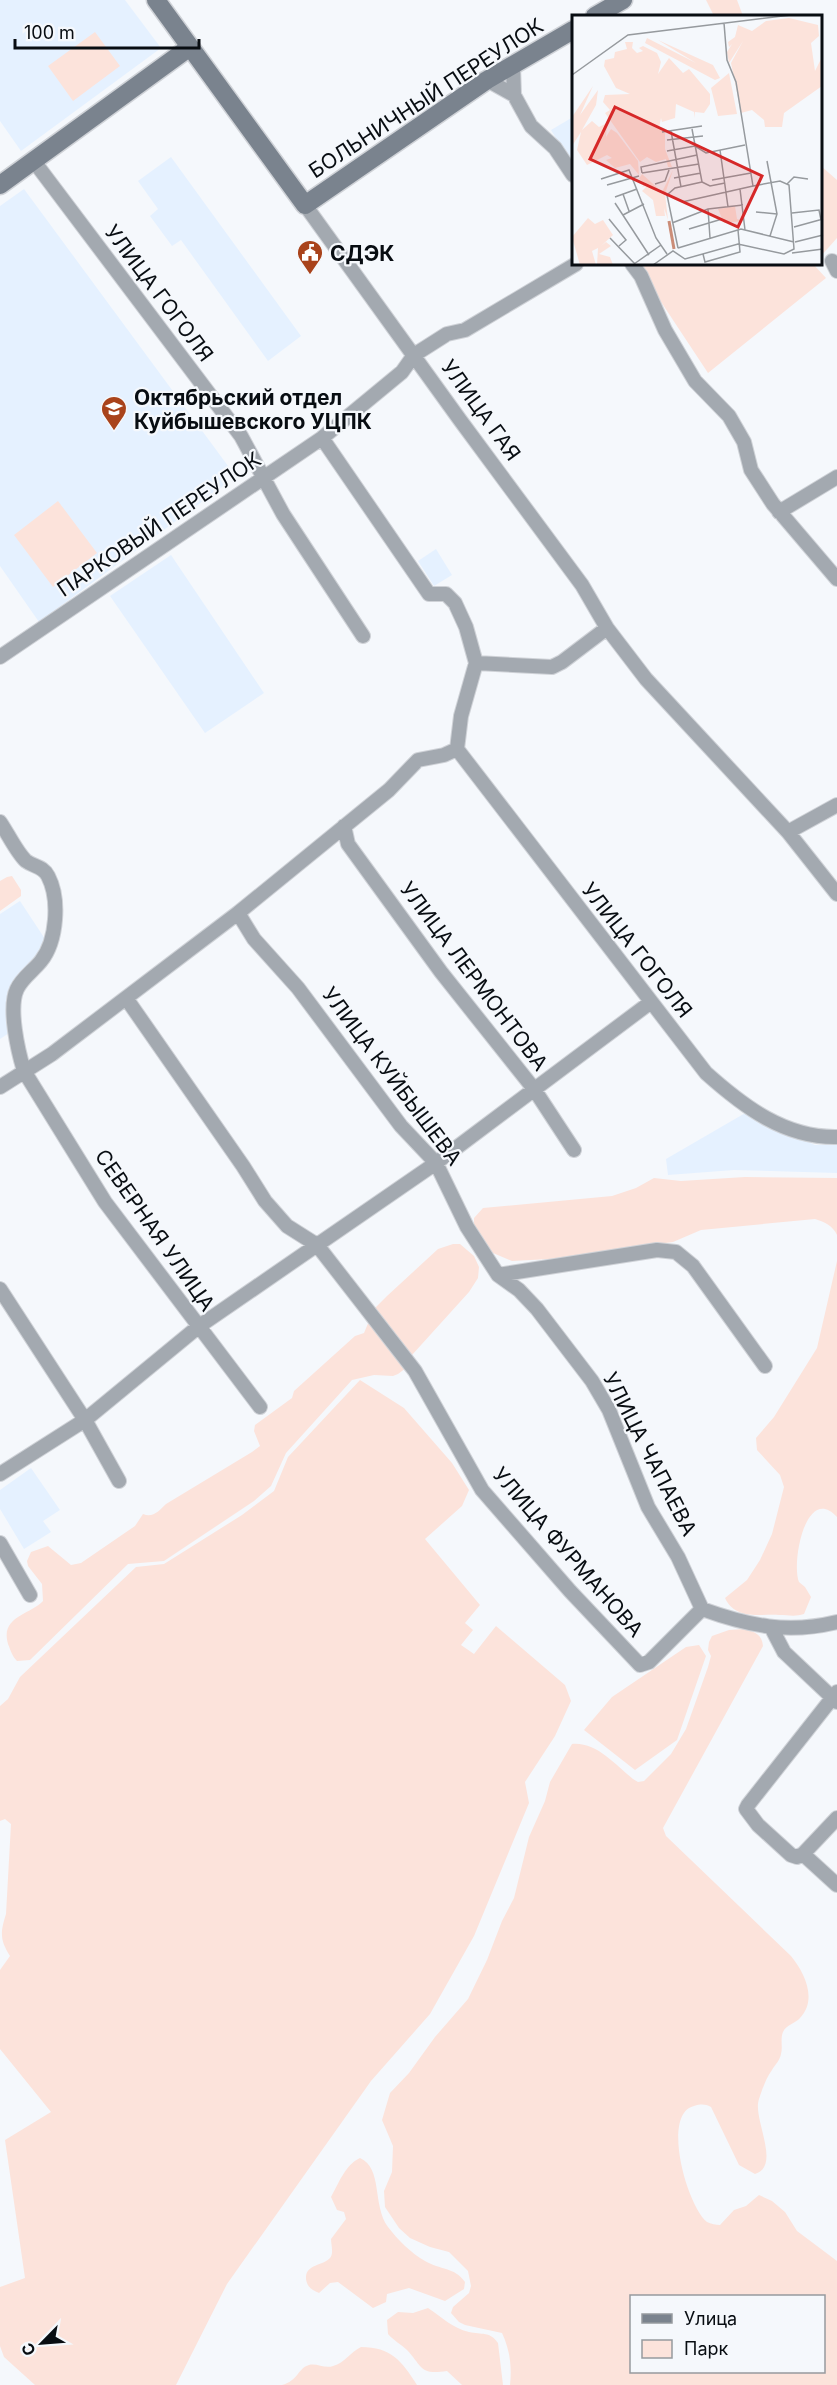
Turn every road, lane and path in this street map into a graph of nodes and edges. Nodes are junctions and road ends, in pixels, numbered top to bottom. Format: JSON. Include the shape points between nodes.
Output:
{"nodes":[{"id":1,"x":156,"y":0,"type":"edge"},
{"id":2,"x":623,"y":0,"type":"edge"},
{"id":3,"x":597,"y":15,"type":"edge"},
{"id":4,"x":572,"y":31,"type":"edge"},
{"id":5,"x":190,"y":47,"type":"junction"},
{"id":6,"x":513,"y":64,"type":"junction"},
{"id":7,"x":487,"y":80,"type":"junction"},
{"id":8,"x":514,"y":96,"type":"junction"},
{"id":9,"x":33,"y":160,"type":"junction"},
{"id":10,"x":572,"y":174,"type":"edge"},
{"id":11,"x":0,"y":185,"type":"edge"},
{"id":12,"x":304,"y":205,"type":"junction"},
{"id":13,"x":573,"y":266,"type":"edge"},
{"id":14,"x":634,"y":266,"type":"edge"},
{"id":15,"x":414,"y":355,"type":"junction"},
{"id":16,"x":322,"y":438,"type":"junction"},
{"id":17,"x":837,"y":477,"type":"edge"},
{"id":18,"x":263,"y":478,"type":"junction"},
{"id":19,"x":779,"y":512,"type":"junction"},
{"id":20,"x":837,"y":579,"type":"edge"},
{"id":21,"x":607,"y":628,"type":"junction"},
{"id":22,"x":363,"y":636,"type":"dead end"},
{"id":23,"x":0,"y":657,"type":"edge"},
{"id":24,"x":476,"y":663,"type":"junction"},
{"id":25,"x":457,"y":749,"type":"junction"},
{"id":26,"x":837,"y":805,"type":"edge"},
{"id":27,"x":0,"y":822,"type":"edge"},
{"id":28,"x":344,"y":826,"type":"junction"},
{"id":29,"x":788,"y":832,"type":"junction"},
{"id":30,"x":837,"y":894,"type":"edge"},
{"id":31,"x":238,"y":913,"type":"junction"},
{"id":32,"x":126,"y":998,"type":"junction"},
{"id":33,"x":651,"y":1002,"type":"junction"},
{"id":34,"x":24,"y":1071,"type":"junction"},
{"id":35,"x":0,"y":1087,"type":"edge"},
{"id":36,"x":534,"y":1089,"type":"junction"},
{"id":37,"x":837,"y":1137,"type":"edge"},
{"id":38,"x":574,"y":1150,"type":"dead end"},
{"id":39,"x":436,"y":1163,"type":"junction"},
{"id":40,"x":317,"y":1245,"type":"junction"},
{"id":41,"x":498,"y":1275,"type":"junction"},
{"id":42,"x":0,"y":1289,"type":"edge"},
{"id":43,"x":198,"y":1328,"type":"junction"},
{"id":44,"x":765,"y":1366,"type":"dead end"},
{"id":45,"x":260,"y":1407,"type":"dead end"},
{"id":46,"x":85,"y":1420,"type":"junction"},
{"id":47,"x":0,"y":1474,"type":"edge"},
{"id":48,"x":119,"y":1481,"type":"dead end"},
{"id":49,"x":0,"y":1543,"type":"edge"},
{"id":50,"x":30,"y":1595,"type":"dead end"},
{"id":51,"x":702,"y":1609,"type":"junction"},
{"id":52,"x":837,"y":1622,"type":"edge"},
{"id":53,"x":772,"y":1629,"type":"junction"},
{"id":54,"x":835,"y":1697,"type":"edge"},
{"id":55,"x":837,"y":1818,"type":"edge"},
{"id":56,"x":803,"y":1854,"type":"junction"},
{"id":57,"x":837,"y":1885,"type":"edge"}],
"edges":[{"from":1,"to":5,"type":"street","name":"УЛИЦА ГАЯ"},
{"from":2,"to":3,"type":"street"},
{"from":4,"to":6,"type":"street","name":"БОЛЬНИЧНЫЙ ПЕРЕУЛОК"},
{"from":5,"to":9,"type":"street"},
{"from":5,"to":12,"type":"street","name":"УЛИЦА ГАЯ"},
{"from":6,"to":7,"type":"street","name":"БОЛЬНИЧНЫЙ ПЕРЕУЛОК"},
{"from":6,"to":8,"type":"street"},
{"from":7,"to":8,"type":"street"},
{"from":7,"to":12,"type":"street","name":"БОЛЬНИЧНЫЙ ПЕРЕУЛОК"},
{"from":8,"to":10,"type":"street","via":[[531,126],[555,148]]},
{"from":9,"to":11,"type":"street"},
{"from":9,"to":18,"type":"street","name":"УЛИЦА ГОГОЛЯ","via":[[241,436]]},
{"from":12,"to":15,"type":"street","name":"УЛИЦА ГАЯ"},
{"from":13,"to":15,"type":"street","name":"ПАРКОВЫЙ ПЕРЕУЛОК","via":[[465,330],[447,334]]},
{"from":14,"to":19,"type":"street","via":[[695,381],[729,416],[744,442],[751,470]]},
{"from":15,"to":16,"type":"street","name":"ПАРКОВЫЙ ПЕРЕУЛОК","via":[[402,372]]},
{"from":15,"to":21,"type":"street","name":"УЛИЦА ГАЯ","via":[[582,585]]},
{"from":16,"to":18,"type":"street","name":"ПАРКОВЫЙ ПЕРЕУЛОК"},
{"from":16,"to":24,"type":"street","via":[[429,594],[446,594],[455,603]]},
{"from":17,"to":19,"type":"street"},
{"from":18,"to":22,"type":"street","name":"УЛИЦА ГОГОЛЯ"},
{"from":18,"to":23,"type":"street","name":"ПАРКОВЫЙ ПЕРЕУЛОК"},
{"from":19,"to":20,"type":"street"},
{"from":21,"to":24,"type":"street","via":[[552,667]]},
{"from":21,"to":29,"type":"street","name":"УЛИЦА ГАЯ","via":[[646,680]]},
{"from":24,"to":25,"type":"street","via":[[461,716]]},
{"from":25,"to":28,"type":"street","via":[[418,760],[389,790]]},
{"from":25,"to":33,"type":"street","name":"УЛИЦА ГОГОЛЯ"},
{"from":26,"to":29,"type":"street"},
{"from":27,"to":34,"type":"street","name":"СЕВЕРНАЯ УЛИЦА","via":[[26,861],[48,875],[53,893],[55,930],[43,958],[17,988],[13,1007]]},
{"from":28,"to":31,"type":"street"},
{"from":28,"to":36,"type":"street","name":"УЛИЦА ЛЕРМОНТОВА","via":[[348,844],[441,972]]},
{"from":29,"to":30,"type":"street","name":"УЛИЦА ГАЯ"},
{"from":31,"to":32,"type":"street"},
{"from":31,"to":39,"type":"street","name":"УЛИЦА КУЙБЫШЕВА","via":[[254,939],[298,988],[400,1126]]},
{"from":32,"to":34,"type":"street"},
{"from":32,"to":40,"type":"street","name":"УЛИЦА ФУРМАНОВА","via":[[265,1201],[287,1226]]},
{"from":33,"to":36,"type":"street"},
{"from":33,"to":37,"type":"street","name":"УЛИЦА ГОГОЛЯ","via":[[706,1073],[730,1094],[776,1124],[816,1138]]},
{"from":34,"to":35,"type":"street"},
{"from":34,"to":43,"type":"street","name":"СЕВЕРНАЯ УЛИЦА","via":[[105,1202]]},
{"from":36,"to":38,"type":"street","name":"УЛИЦА ЛЕРМОНТОВА"},
{"from":36,"to":39,"type":"street"},
{"from":39,"to":40,"type":"street"},
{"from":39,"to":41,"type":"street","name":"УЛИЦА КУЙБЫШЕВА","via":[[467,1227]]},
{"from":40,"to":43,"type":"street"},
{"from":40,"to":51,"type":"street","name":"УЛИЦА ФУРМАНОВА","via":[[415,1371],[482,1490],[640,1665],[649,1662]]},
{"from":41,"to":44,"type":"street","via":[[657,1250],[676,1252],[693,1266]]},
{"from":41,"to":51,"type":"street","name":"УЛИЦА ЧАПАЕВА","via":[[537,1309],[592,1381],[609,1410],[648,1507],[678,1557]]},
{"from":42,"to":46,"type":"street"},
{"from":43,"to":45,"type":"street","name":"СЕВЕРНАЯ УЛИЦА"},
{"from":43,"to":46,"type":"street"},
{"from":46,"to":47,"type":"street"},
{"from":46,"to":48,"type":"street"},
{"from":49,"to":50,"type":"street"},
{"from":51,"to":53,"type":"street"},
{"from":52,"to":53,"type":"street"},
{"from":53,"to":54,"type":"street","via":[[784,1652]]},
{"from":54,"to":56,"type":"street","via":[[746,1809],[783,1847],[797,1857]]},
{"from":55,"to":56,"type":"street"},
{"from":56,"to":57,"type":"street"}]}
